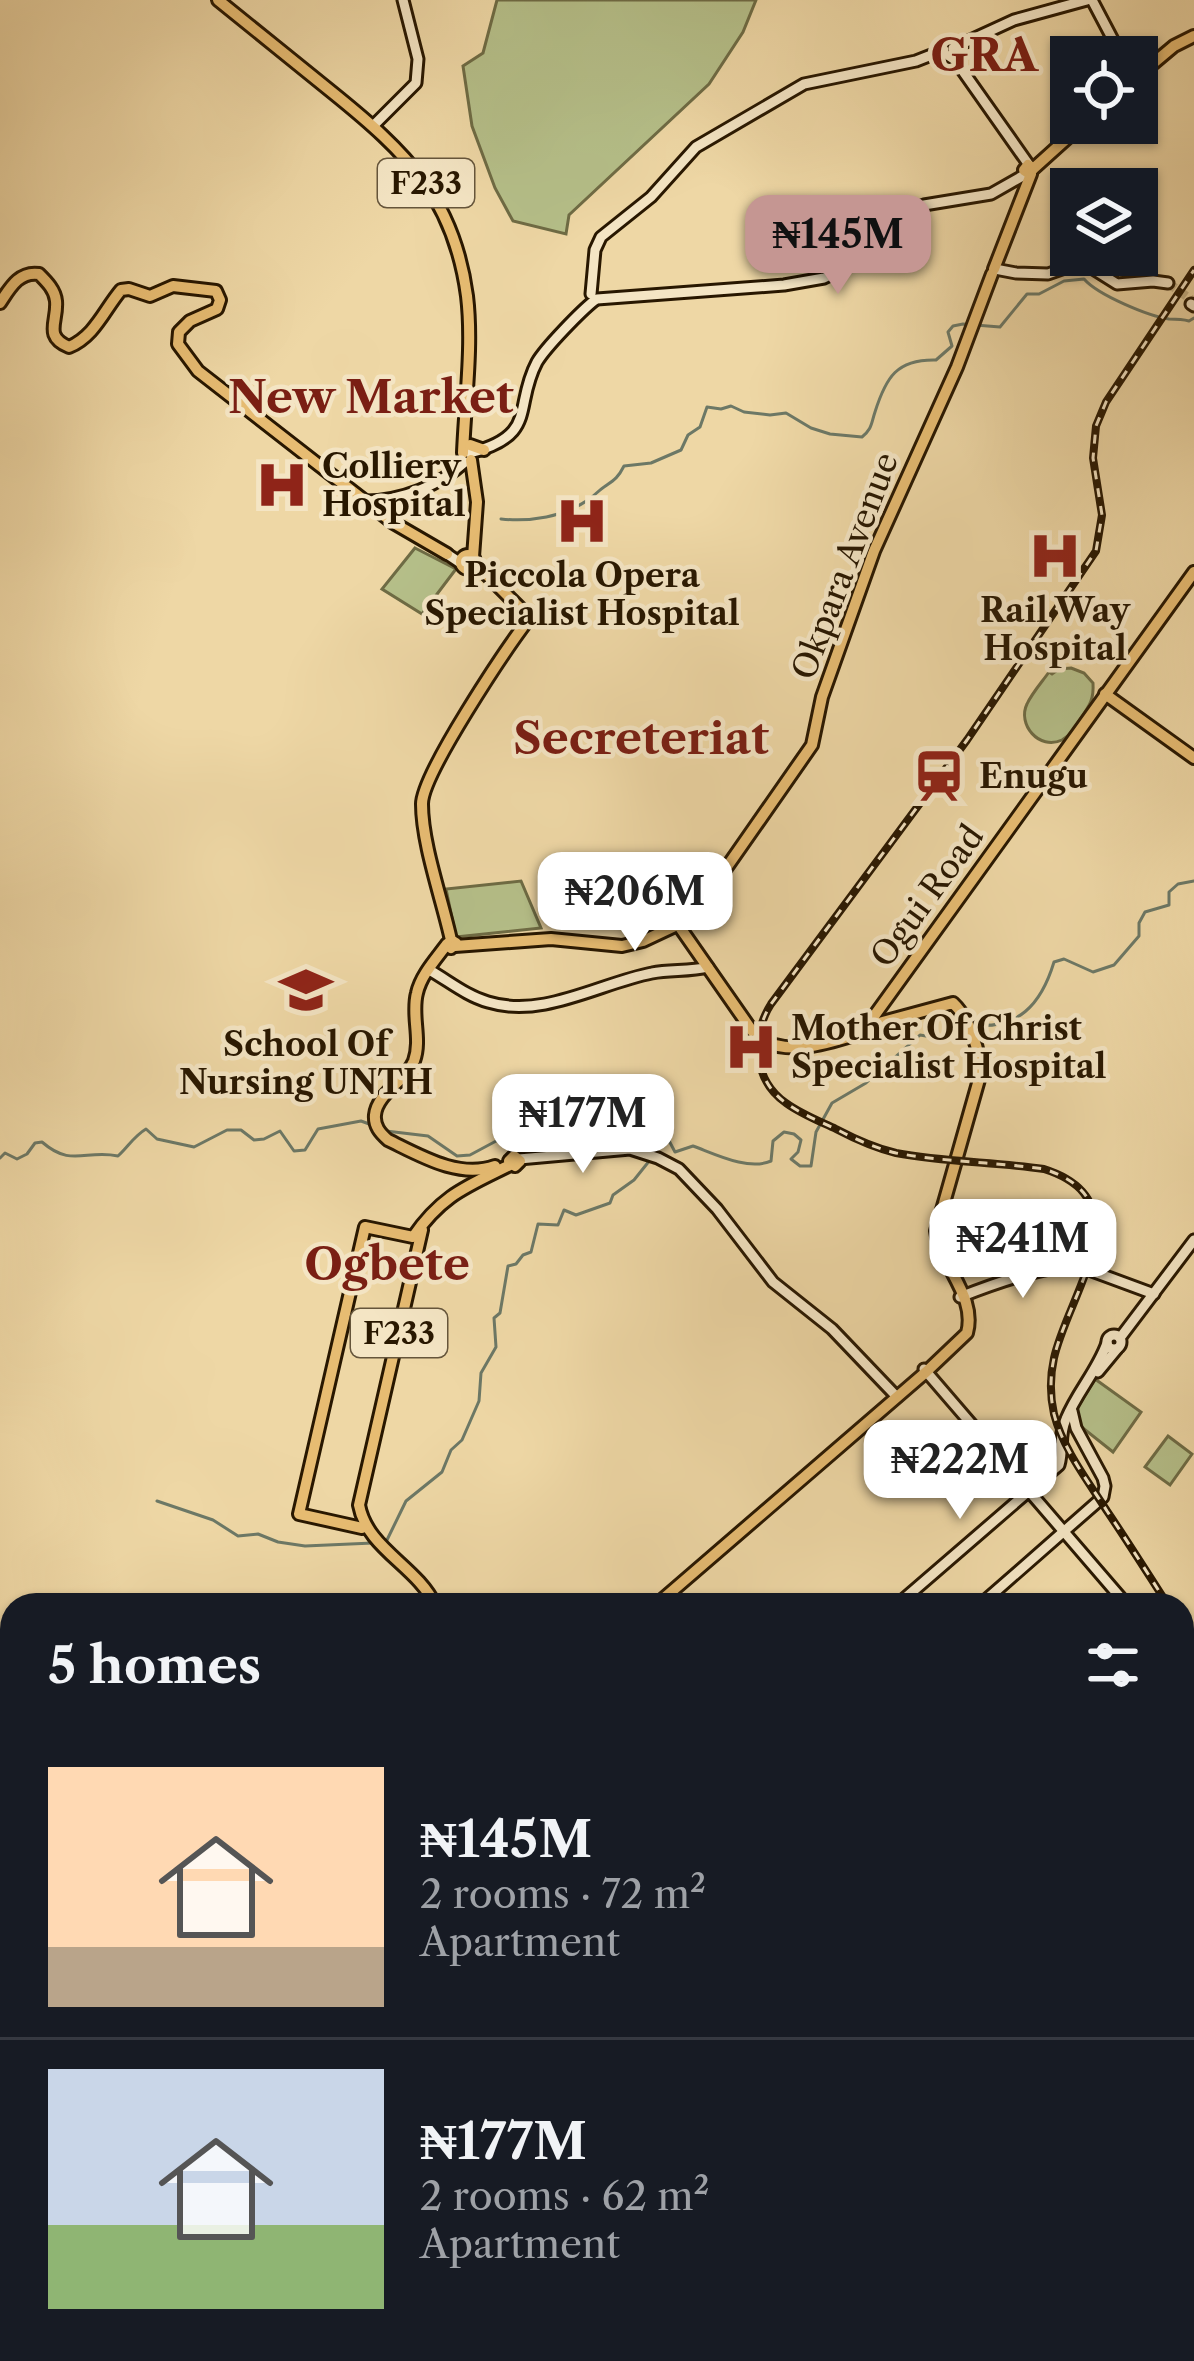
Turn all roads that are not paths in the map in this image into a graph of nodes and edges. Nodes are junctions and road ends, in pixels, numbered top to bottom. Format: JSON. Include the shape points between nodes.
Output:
{"nodes":[{"id":1,"x":218,"y":0,"type":"edge"},
{"id":2,"x":228,"y":0,"type":"edge"},
{"id":3,"x":1088,"y":3,"type":"edge"},
{"id":4,"x":402,"y":4,"type":"edge"},
{"id":5,"x":1194,"y":34,"type":"edge"},
{"id":6,"x":1108,"y":36,"type":"edge"},
{"id":7,"x":950,"y":52,"type":"junction"},
{"id":8,"x":1158,"y":54,"type":"edge"},
{"id":9,"x":375,"y":124,"type":"junction"},
{"id":10,"x":1056,"y":144,"type":"edge"},
{"id":11,"x":1028,"y":167,"type":"junction"},
{"id":12,"x":1016,"y":184,"type":"junction"},
{"id":13,"x":1013,"y":216,"type":"junction"},
{"id":14,"x":993,"y":271,"type":"junction"},
{"id":15,"x":1167,"y":285,"type":"tunnel mouth"},
{"id":16,"x":594,"y":296,"type":"junction"},
{"id":17,"x":0,"y":303,"type":"edge"},
{"id":18,"x":469,"y":456,"type":"junction"},
{"id":19,"x":374,"y":503,"type":"junction"},
{"id":20,"x":447,"y":554,"type":"joint"},
{"id":21,"x":468,"y":561,"type":"junction"},
{"id":22,"x":1194,"y":575,"type":"edge"},
{"id":23,"x":1110,"y":695,"type":"junction"},
{"id":24,"x":1194,"y":756,"type":"edge"},
{"id":25,"x":679,"y":922,"type":"junction"},
{"id":26,"x":451,"y":942,"type":"junction"},
{"id":27,"x":708,"y":967,"type":"junction"},
{"id":28,"x":431,"y":971,"type":"junction"},
{"id":29,"x":875,"y":1024,"type":"junction"},
{"id":30,"x":757,"y":1035,"type":"junction"},
{"id":31,"x":379,"y":1128,"type":"junction"},
{"id":32,"x":513,"y":1161,"type":"junction"},
{"id":33,"x":1194,"y":1240,"type":"edge"},
{"id":34,"x":1152,"y":1293,"type":"junction"},
{"id":35,"x":962,"y":1296,"type":"junction"},
{"id":36,"x":925,"y":1371,"type":"junction"},
{"id":37,"x":896,"y":1396,"type":"junction"},
{"id":38,"x":1070,"y":1414,"type":"junction"},
{"id":39,"x":1029,"y":1492,"type":"junction"},
{"id":40,"x":364,"y":1527,"type":"junction"},
{"id":41,"x":1064,"y":1533,"type":"junction"},
{"id":42,"x":428,"y":1593,"type":"edge"},
{"id":43,"x":668,"y":1593,"type":"edge"},
{"id":44,"x":911,"y":1593,"type":"edge"},
{"id":45,"x":994,"y":1593,"type":"edge"},
{"id":46,"x":1116,"y":1593,"type":"edge"}],
"edges":[{"from":1,"to":9,"type":"main road","number":"F233"},
{"from":2,"to":9,"type":"main road","number":"F233"},
{"from":3,"to":6,"type":"main road"},
{"from":3,"to":7,"type":"main road","via":[[1009,22]]},
{"from":4,"to":9,"type":"main road","via":[[416,50],[415,85]]},
{"from":5,"to":8,"type":"main road"},
{"from":7,"to":11,"type":"main road"},
{"from":7,"to":16,"type":"main road","via":[[804,83],[700,144],[602,237]]},
{"from":9,"to":18,"type":"main road","number":"F233","via":[[414,157],[442,197],[466,255]]},
{"from":10,"to":11,"type":"main road"},
{"from":11,"to":12,"type":"main road","name":"Okpara Avenue"},
{"from":11,"to":13,"type":"main road","name":"Okpara Avenue"},
{"from":12,"to":13,"type":"main road","name":"Okpara Avenue"},
{"from":12,"to":16,"type":"main road","via":[[899,214],[824,278]]},
{"from":13,"to":14,"type":"main road","name":"Okpara Avenue"},
{"from":14,"to":15,"type":"main road","via":[[1047,276],[1081,265],[1118,288]]},
{"from":14,"to":25,"type":"main road","name":"Okpara Avenue","via":[[857,596],[812,745]]},
{"from":16,"to":18,"type":"main road","via":[[538,360],[518,425]]},
{"from":17,"to":19,"type":"main road","via":[[16,280],[39,274],[56,299],[55,335],[70,347],[122,290],[216,291],[218,307],[181,328],[180,347],[204,377]]},
{"from":18,"to":19,"type":"main road","via":[[414,492]]},
{"from":18,"to":21,"type":"main road","number":"F233","via":[[477,502]]},
{"from":19,"to":20,"type":"main road"},
{"from":20,"to":21,"type":"main road"},
{"from":21,"to":26,"type":"main road","via":[[528,616],[423,791]]},
{"from":22,"to":23,"type":"main road","name":"Ogui Road"},
{"from":23,"to":24,"type":"main road"},
{"from":23,"to":29,"type":"main road","name":"Ogui Road"},
{"from":25,"to":26,"type":"main road","name":"Okpara Avenue","via":[[618,944]]},
{"from":25,"to":27,"type":"main road"},
{"from":25,"to":30,"type":"main road"},
{"from":26,"to":28,"type":"main road"},
{"from":26,"to":31,"type":"main road","via":[[417,992],[415,1060],[377,1107]]},
{"from":27,"to":28,"type":"main road","via":[[518,1007],[472,996]]},
{"from":27,"to":30,"type":"main road"},
{"from":28,"to":31,"type":"main road","via":[[419,995],[419,1060],[380,1107]]},
{"from":29,"to":30,"type":"main road","via":[[790,1048]]},
{"from":29,"to":35,"type":"main road","via":[[950,1003],[968,1034],[977,1072],[933,1234]]},
{"from":31,"to":32,"type":"main road","via":[[461,1167]]},
{"from":32,"to":37,"type":"main road","via":[[621,1149],[686,1174],[773,1282]]},
{"from":32,"to":40,"type":"main road","number":"F233","via":[[450,1199],[420,1234],[360,1499]]},
{"from":32,"to":40,"type":"main road","number":"F233","via":[[445,1200],[413,1238],[365,1226],[299,1514]]},
{"from":33,"to":34,"type":"main road"},
{"from":34,"to":35,"type":"main road","via":[[1067,1265]]},
{"from":34,"to":38,"type":"main road"},
{"from":35,"to":36,"type":"main road","via":[[964,1332]]},
{"from":36,"to":37,"type":"main road"},
{"from":36,"to":39,"type":"main road"},
{"from":37,"to":43,"type":"main road"},
{"from":38,"to":39,"type":"main road","via":[[1060,1461]]},
{"from":38,"to":41,"type":"main road","via":[[1103,1478],[1102,1496]]},
{"from":39,"to":41,"type":"main road"},
{"from":39,"to":44,"type":"main road"},
{"from":40,"to":42,"type":"main road"},
{"from":41,"to":45,"type":"main road"},
{"from":41,"to":46,"type":"main road"}]}
